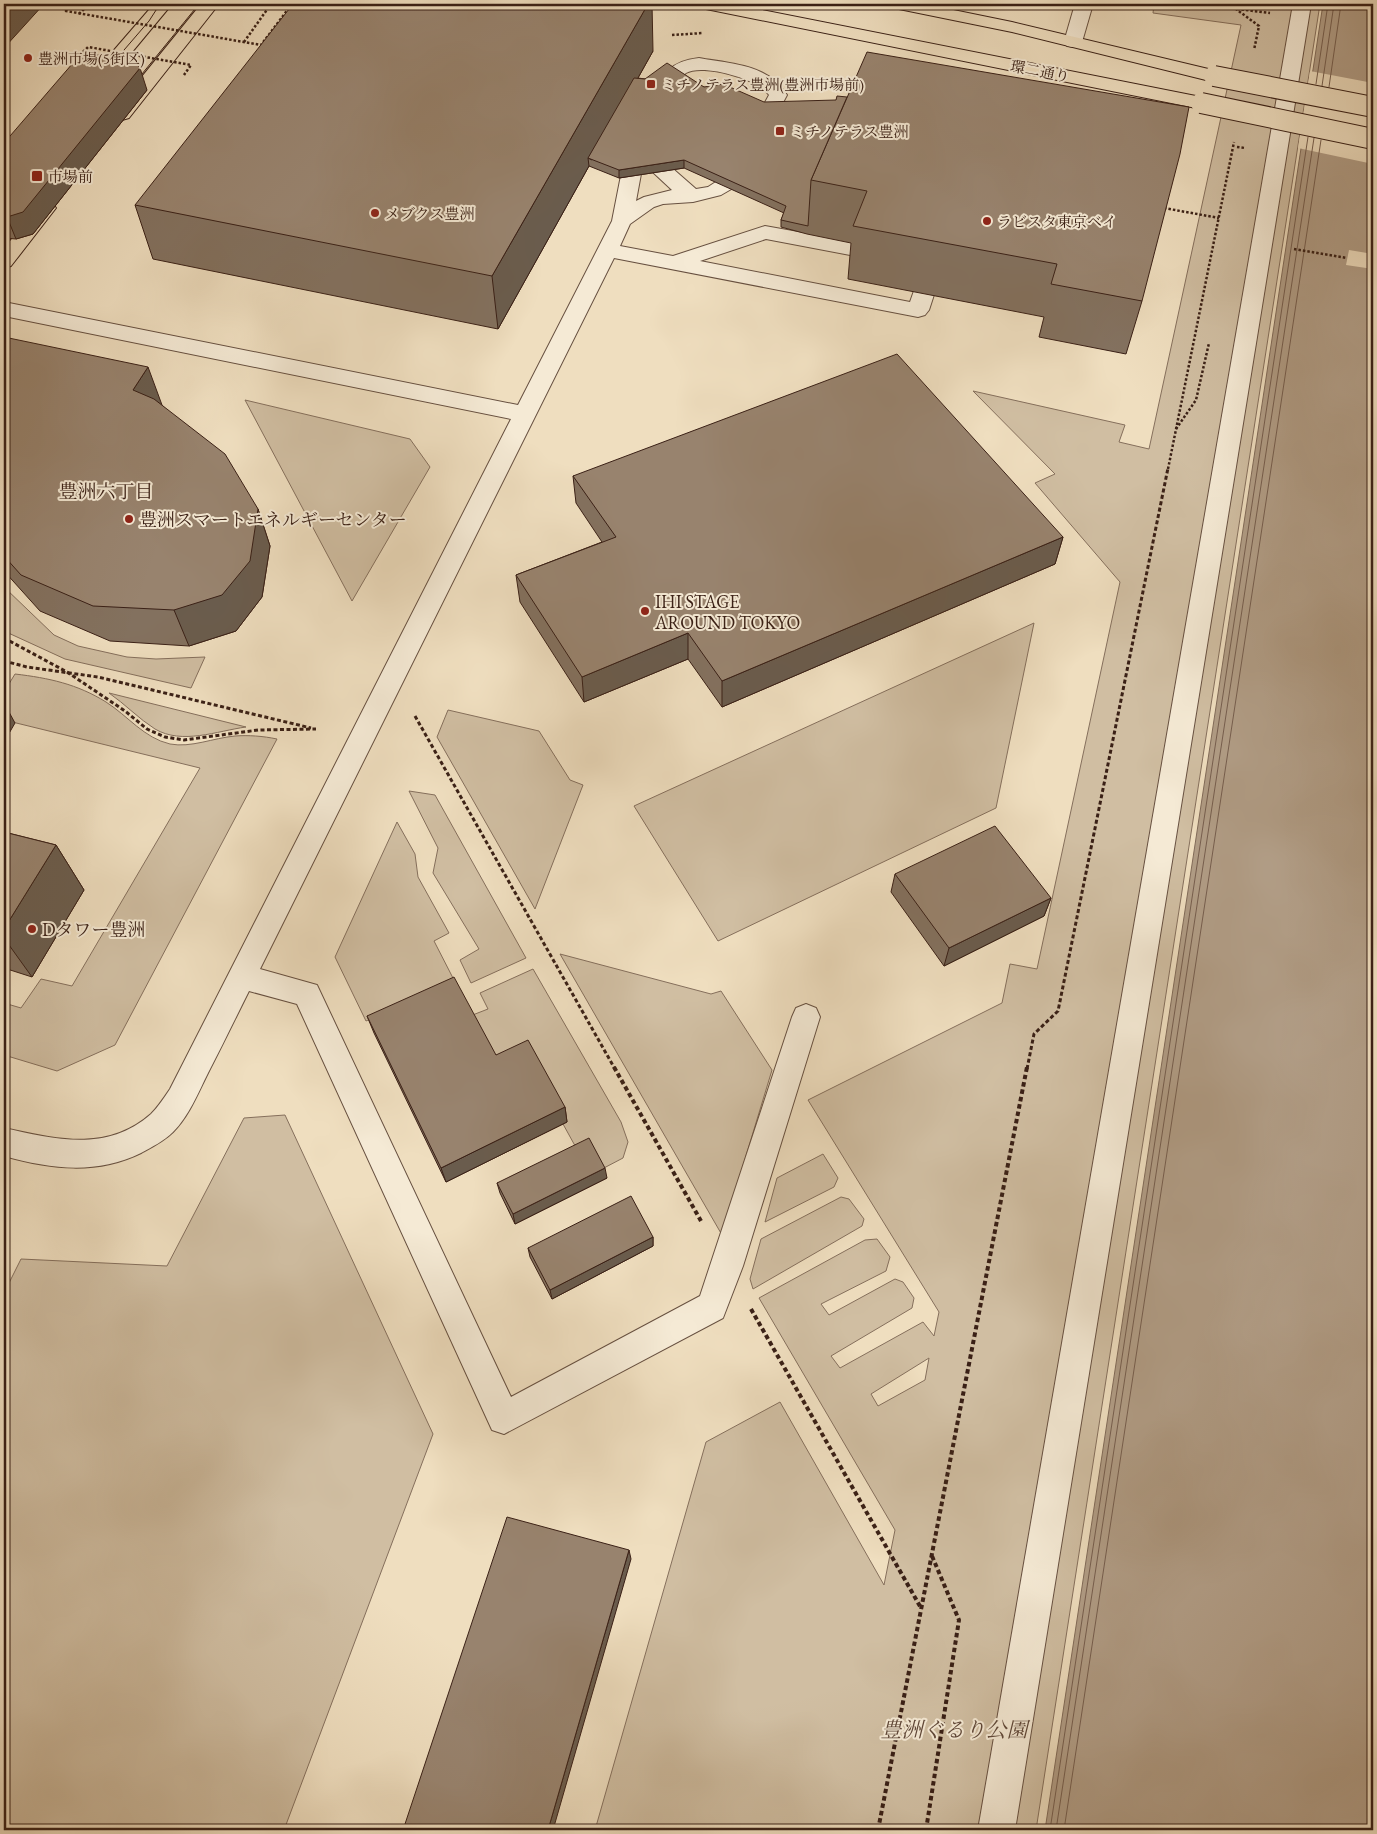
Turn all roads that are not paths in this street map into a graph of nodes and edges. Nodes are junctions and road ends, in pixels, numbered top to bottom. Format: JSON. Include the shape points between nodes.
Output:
{"nodes":[{"id":1,"x":163,"y":4,"type":"edge"},
{"id":2,"x":210,"y":4,"type":"edge"},
{"id":3,"x":706,"y":4,"type":"edge"},
{"id":4,"x":899,"y":4,"type":"edge"},
{"id":5,"x":1084,"y":4,"type":"edge"},
{"id":6,"x":1302,"y":4,"type":"edge"},
{"id":7,"x":1073,"y":42,"type":"junction"},
{"id":8,"x":87,"y":93,"type":"edge"},
{"id":9,"x":1373,"y":107,"type":"edge"},
{"id":10,"x":110,"y":128,"type":"edge"},
{"id":11,"x":1373,"y":139,"type":"edge"},
{"id":12,"x":638,"y":148,"type":"junction"},
{"id":13,"x":60,"y":190,"type":"edge"},
{"id":14,"x":693,"y":196,"type":"junction"},
{"id":15,"x":622,"y":221,"type":"junction"},
{"id":16,"x":608,"y":250,"type":"junction"},
{"id":17,"x":4,"y":261,"type":"edge"},
{"id":18,"x":676,"y":262,"type":"junction"},
{"id":19,"x":4,"y":309,"type":"edge"},
{"id":20,"x":524,"y":414,"type":"junction"},
{"id":21,"x":242,"y":977,"type":"junction"},
{"id":22,"x":806,"y":1017,"type":"dead end"},
{"id":23,"x":4,"y":1142,"type":"edge"},
{"id":24,"x":996,"y":1830,"type":"edge"}],
"edges":[{"from":1,"to":8,"type":"main road"},
{"from":2,"to":10,"type":"main road"},
{"from":3,"to":11,"type":"main road","name":"環二通り","bridge":true},
{"from":4,"to":7,"type":"main road","name":"環二通り"},
{"from":5,"to":7,"type":"street"},
{"from":6,"to":24,"type":"street"},
{"from":7,"to":9,"type":"main road","name":"環二通り","bridge":true,"via":[[1214,76]]},
{"from":12,"to":14,"type":"street"},
{"from":12,"to":14,"type":"street","via":[[673,73],[690,64],[759,76],[769,81],[778,95],[733,180],[726,187]]},
{"from":12,"to":15,"type":"street"},
{"from":13,"to":17,"type":"main road"},
{"from":14,"to":15,"type":"street","via":[[652,201]]},
{"from":15,"to":16,"type":"street"},
{"from":16,"to":18,"type":"street"},
{"from":16,"to":20,"type":"street"},
{"from":18,"to":18,"type":"street","via":[[765,232],[934,264],[918,310]]},
{"from":19,"to":20,"type":"street"},
{"from":20,"to":21,"type":"street"},
{"from":21,"to":22,"type":"street","via":[[307,994],[504,1418],[712,1306]]},
{"from":21,"to":23,"type":"street","via":[[180,1100],[162,1123],[134,1141],[105,1153],[74,1156],[40,1152]]}]}
